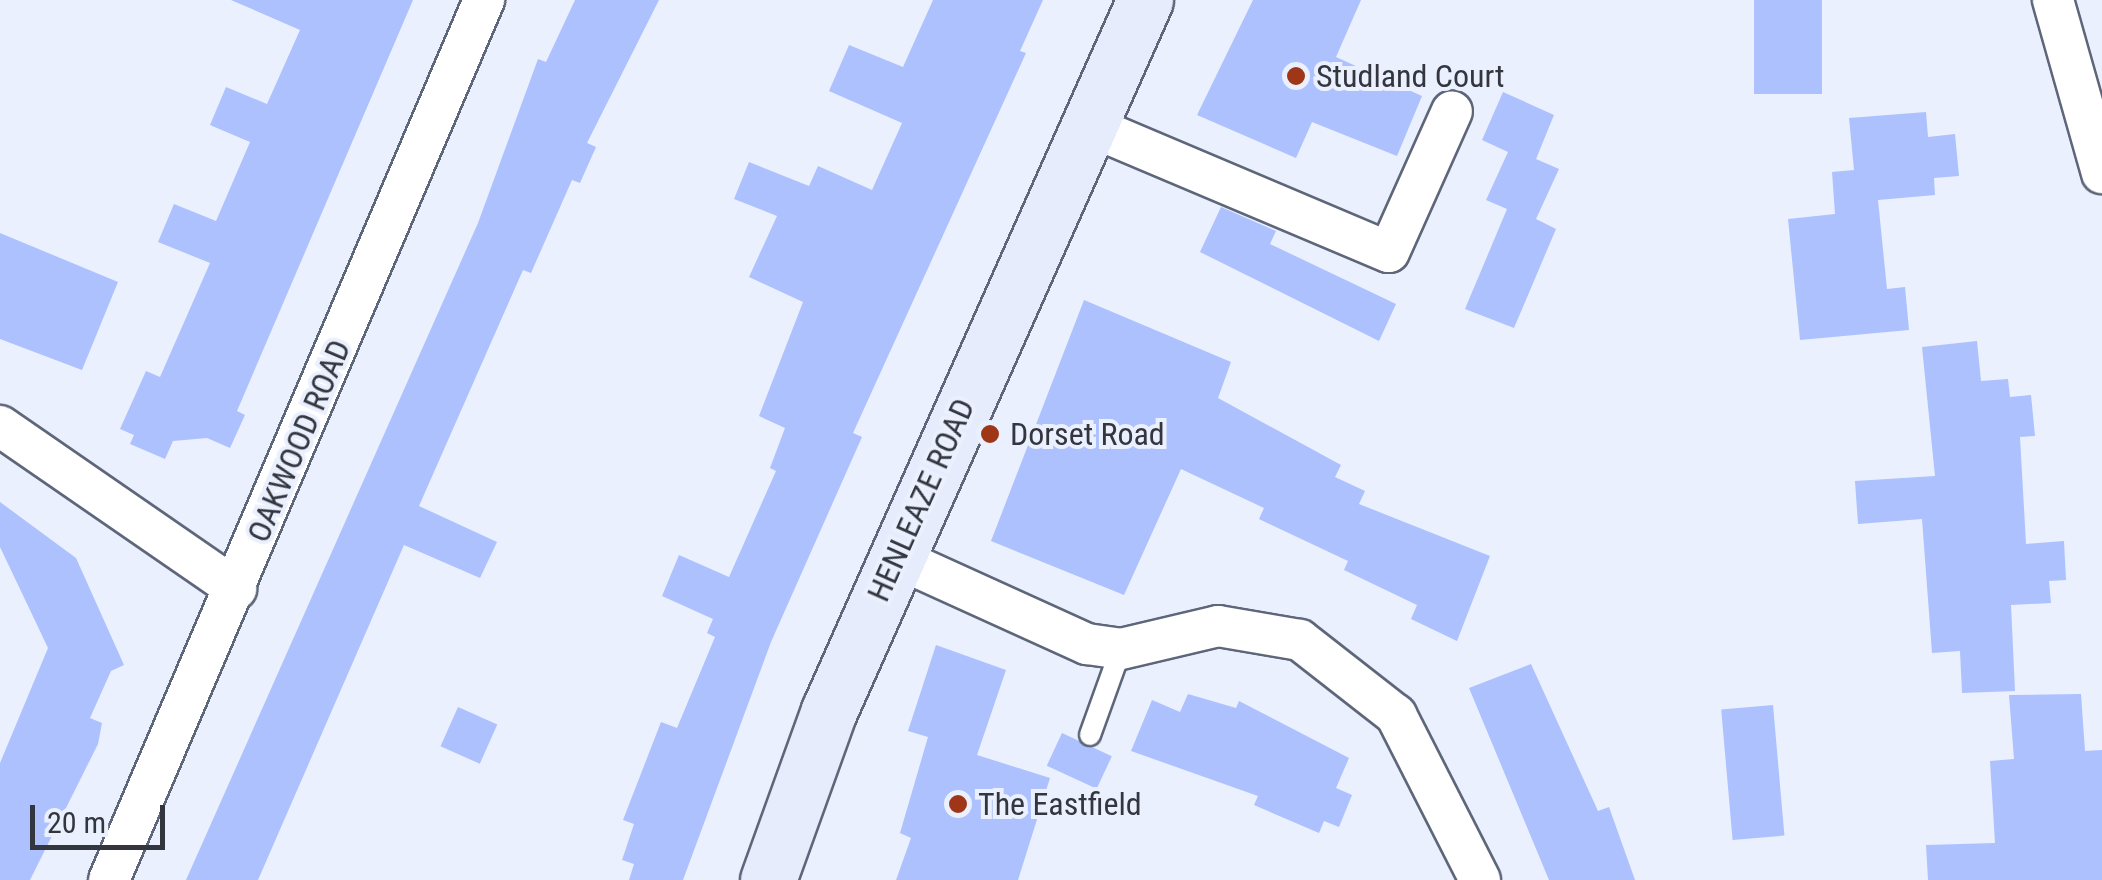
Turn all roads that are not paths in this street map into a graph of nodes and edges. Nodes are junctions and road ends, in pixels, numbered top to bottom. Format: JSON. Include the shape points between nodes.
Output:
{"nodes":[{"id":1,"x":484,"y":0,"type":"edge"},
{"id":2,"x":1145,"y":0,"type":"edge"},
{"id":3,"x":2053,"y":0,"type":"edge"},
{"id":4,"x":1452,"y":111,"type":"dead end"},
{"id":5,"x":1090,"y":126,"type":"junction"},
{"id":6,"x":2102,"y":173,"type":"edge"},
{"id":7,"x":0,"y":426,"type":"edge"},
{"id":8,"x":895,"y":557,"type":"junction"},
{"id":9,"x":236,"y":589,"type":"junction"},
{"id":10,"x":1120,"y":649,"type":"junction"},
{"id":11,"x":1090,"y":735,"type":"dead end"},
{"id":12,"x":109,"y":880,"type":"edge"},
{"id":13,"x":768,"y":880,"type":"edge"},
{"id":14,"x":1480,"y":880,"type":"edge"}],
"edges":[{"from":1,"to":9,"type":"street","name":"OAKWOOD ROAD"},
{"from":2,"to":5,"type":"main road","name":"HENLEAZE ROAD"},
{"from":3,"to":6,"type":"street"},
{"from":4,"to":5,"type":"street","via":[[1389,252]]},
{"from":5,"to":8,"type":"main road","name":"HENLEAZE ROAD"},
{"from":7,"to":9,"type":"street"},
{"from":8,"to":10,"type":"street","via":[[1088,644]]},
{"from":8,"to":13,"type":"main road","name":"HENLEAZE ROAD"},
{"from":9,"to":12,"type":"street","name":"OAKWOOD ROAD"},
{"from":10,"to":11,"type":"lane"},
{"from":10,"to":14,"type":"street","via":[[1218,626],[1261,628],[1332,659],[1396,716]]}]}
